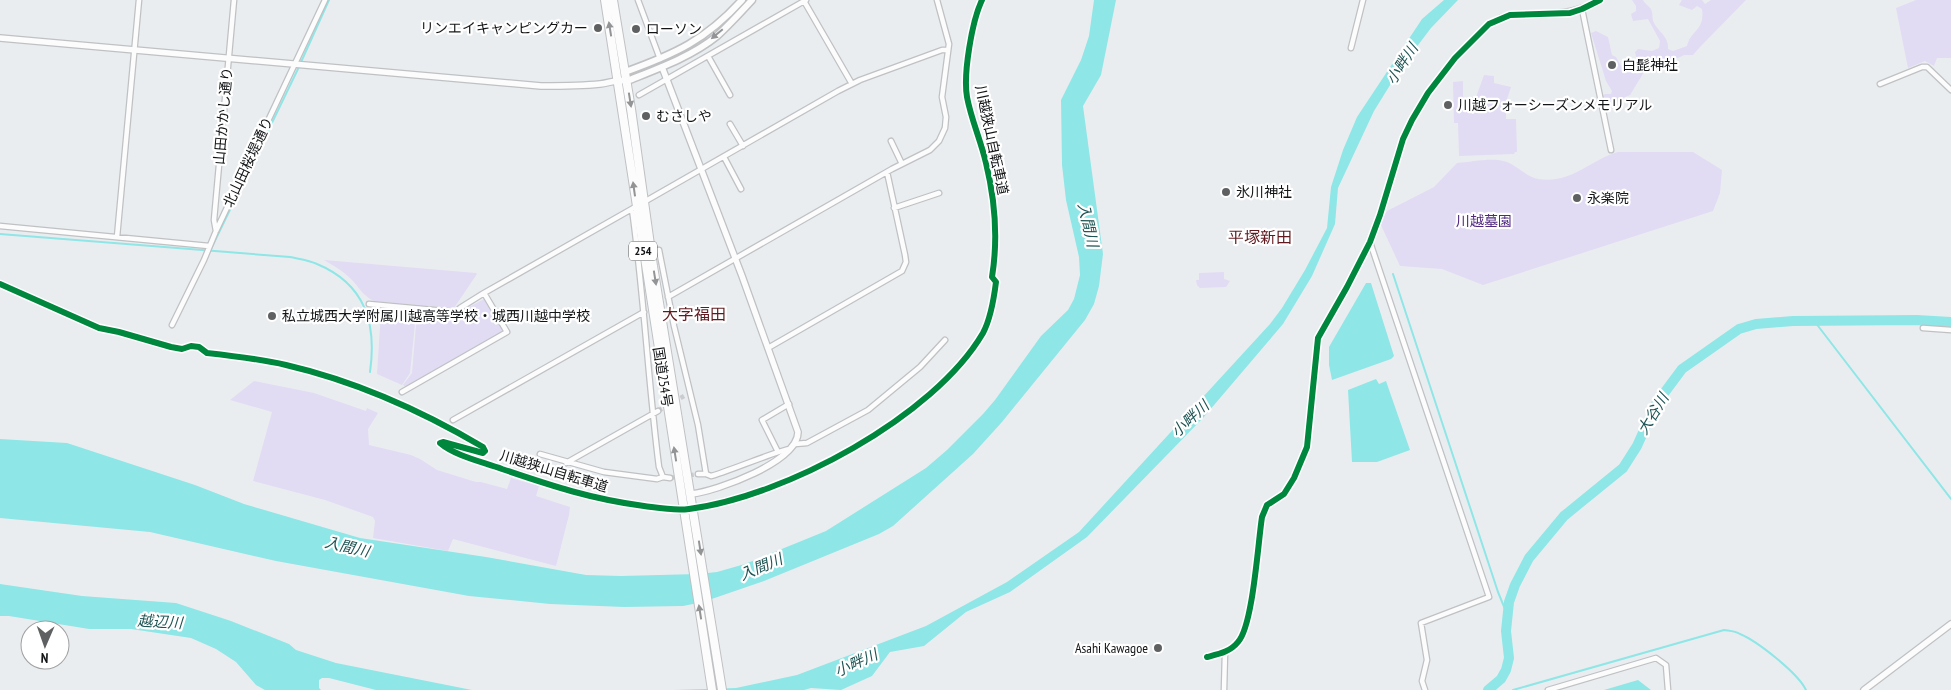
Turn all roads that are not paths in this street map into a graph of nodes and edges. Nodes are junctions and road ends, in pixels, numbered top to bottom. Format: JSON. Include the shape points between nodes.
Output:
{"nodes":[{"id":1,"x":139,"y":0,"type":"edge"},
{"id":2,"x":234,"y":0,"type":"edge"},
{"id":3,"x":326,"y":0,"type":"edge"},
{"id":4,"x":605,"y":0,"type":"edge"},
{"id":5,"x":614,"y":0,"type":"edge"},
{"id":6,"x":638,"y":0,"type":"edge"},
{"id":7,"x":742,"y":0,"type":"edge"},
{"id":8,"x":752,"y":0,"type":"edge"},
{"id":9,"x":805,"y":0,"type":"edge"},
{"id":10,"x":937,"y":0,"type":"edge"},
{"id":11,"x":1363,"y":0,"type":"edge"},
{"id":12,"x":1600,"y":0,"type":"edge"},
{"id":13,"x":1582,"y":9,"type":"junction"},
{"id":14,"x":1501,"y":18,"type":"joint"},
{"id":15,"x":0,"y":38,"type":"edge"},
{"id":16,"x":1351,"y":48,"type":"dead end"},
{"id":17,"x":134,"y":50,"type":"junction"},
{"id":18,"x":948,"y":50,"type":"junction"},
{"id":19,"x":708,"y":56,"type":"junction"},
{"id":20,"x":229,"y":58,"type":"junction"},
{"id":21,"x":660,"y":59,"type":"junction"},
{"id":22,"x":294,"y":64,"type":"junction"},
{"id":23,"x":662,"y":66,"type":"junction"},
{"id":24,"x":626,"y":77,"type":"junction"},
{"id":25,"x":618,"y":79,"type":"junction"},
{"id":26,"x":667,"y":80,"type":"junction"},
{"id":27,"x":852,"y":84,"type":"junction"},
{"id":28,"x":1880,"y":84,"type":"dead end"},
{"id":29,"x":1951,"y":90,"type":"edge"},
{"id":30,"x":639,"y":95,"type":"dead end"},
{"id":31,"x":730,"y":95,"type":"dead end"},
{"id":32,"x":730,"y":124,"type":"dead end"},
{"id":33,"x":891,"y":141,"type":"dead end"},
{"id":34,"x":743,"y":146,"type":"junction"},
{"id":35,"x":1611,"y":150,"type":"dead end"},
{"id":36,"x":724,"y":157,"type":"junction"},
{"id":37,"x":902,"y":164,"type":"junction"},
{"id":38,"x":701,"y":169,"type":"junction"},
{"id":39,"x":887,"y":172,"type":"junction"},
{"id":40,"x":741,"y":189,"type":"dead end"},
{"id":41,"x":939,"y":193,"type":"dead end"},
{"id":42,"x":644,"y":202,"type":"junction"},
{"id":43,"x":634,"y":208,"type":"junction"},
{"id":44,"x":894,"y":208,"type":"junction"},
{"id":45,"x":0,"y":226,"type":"edge"},
{"id":46,"x":216,"y":231,"type":"junction"},
{"id":47,"x":117,"y":238,"type":"junction"},
{"id":48,"x":1370,"y":242,"type":"junction"},
{"id":49,"x":209,"y":246,"type":"junction"},
{"id":50,"x":652,"y":251,"type":"junction"},
{"id":51,"x":735,"y":258,"type":"junction"},
{"id":52,"x":484,"y":293,"type":"junction"},
{"id":53,"x":668,"y":297,"type":"junction"},
{"id":54,"x":369,"y":304,"type":"dead end"},
{"id":55,"x":644,"y":312,"type":"junction"},
{"id":56,"x":172,"y":325,"type":"dead end"},
{"id":57,"x":1923,"y":328,"type":"dead end"},
{"id":58,"x":1951,"y":330,"type":"edge"},
{"id":59,"x":945,"y":340,"type":"dead end"},
{"id":60,"x":768,"y":348,"type":"junction"},
{"id":61,"x":402,"y":392,"type":"dead end"},
{"id":62,"x":690,"y":393,"type":"junction"},
{"id":63,"x":684,"y":396,"type":"tunnel mouth"},
{"id":64,"x":789,"y":404,"type":"junction"},
{"id":65,"x":658,"y":411,"type":"tunnel mouth"},
{"id":66,"x":652,"y":414,"type":"junction"},
{"id":67,"x":453,"y":420,"type":"dead end"},
{"id":68,"x":795,"y":444,"type":"junction"},
{"id":69,"x":790,"y":449,"type":"junction"},
{"id":70,"x":778,"y":452,"type":"junction"},
{"id":71,"x":540,"y":454,"type":"dead end"},
{"id":72,"x":566,"y":462,"type":"junction"},
{"id":73,"x":698,"y":474,"type":"tunnel mouth"},
{"id":74,"x":706,"y":474,"type":"junction"},
{"id":75,"x":663,"y":477,"type":"junction"},
{"id":76,"x":670,"y":478,"type":"tunnel mouth"},
{"id":77,"x":692,"y":497,"type":"junction"},
{"id":78,"x":1951,"y":624,"type":"edge"},
{"id":79,"x":1225,"y":653,"type":"junction"},
{"id":80,"x":1207,"y":657,"type":"dead end"},
{"id":81,"x":712,"y":690,"type":"edge"},
{"id":82,"x":722,"y":690,"type":"edge"},
{"id":83,"x":1224,"y":690,"type":"edge"},
{"id":84,"x":1424,"y":690,"type":"edge"},
{"id":85,"x":1548,"y":690,"type":"edge"},
{"id":86,"x":1668,"y":690,"type":"edge"},
{"id":87,"x":1864,"y":690,"type":"edge"}],
"edges":[{"from":1,"to":17,"type":"street"},
{"from":2,"to":20,"type":"street","name":"山田かかし通り"},
{"from":3,"to":22,"type":"street","name":"北山田桜堤通り"},
{"from":25,"to":4,"type":"highway","name":"国道254号","number":"254","one_way":true},
{"from":5,"to":24,"type":"highway","name":"国道254号","number":"254"},
{"from":6,"to":21,"type":"street"},
{"from":7,"to":21,"type":"main road","via":[[701,38]]},
{"from":8,"to":23,"type":"main road","one_way":true,"via":[[716,36],[689,54]]},
{"from":9,"to":19,"type":"street"},
{"from":9,"to":27,"type":"street"},
{"from":10,"to":18,"type":"street","via":[[948,34]]},
{"from":11,"to":16,"type":"street"},
{"from":12,"to":13,"type":"street"},
{"from":13,"to":14,"type":"street","via":[[1561,14]]},
{"from":13,"to":35,"type":"street"},
{"from":14,"to":48,"type":"street","via":[[1489,24],[1454,58],[1412,120]]},
{"from":15,"to":17,"type":"street"},
{"from":17,"to":20,"type":"street"},
{"from":17,"to":47,"type":"street"},
{"from":18,"to":27,"type":"street"},
{"from":18,"to":37,"type":"street","via":[[942,97],[945,128],[930,150]]},
{"from":19,"to":26,"type":"street"},
{"from":19,"to":31,"type":"street"},
{"from":20,"to":22,"type":"street"},
{"from":20,"to":46,"type":"street","name":"山田かかし通り","via":[[214,220]]},
{"from":21,"to":24,"type":"main road"},
{"from":22,"to":25,"type":"street","via":[[541,86],[602,84]]},
{"from":22,"to":46,"type":"street","name":"北山田桜堤通り"},
{"from":23,"to":24,"type":"main road"},
{"from":23,"to":26,"type":"street"},
{"from":24,"to":25,"type":"street"},
{"from":24,"to":42,"type":"highway","name":"国道254号","number":"254","one_way":true},
{"from":43,"to":25,"type":"highway","name":"国道254号","number":"254","one_way":true},
{"from":26,"to":30,"type":"street"},
{"from":26,"to":38,"type":"street"},
{"from":27,"to":34,"type":"street"},
{"from":28,"to":29,"type":"street","via":[[1927,67]]},
{"from":32,"to":34,"type":"street"},
{"from":33,"to":37,"type":"street"},
{"from":34,"to":36,"type":"street"},
{"from":36,"to":38,"type":"street"},
{"from":36,"to":40,"type":"street"},
{"from":37,"to":39,"type":"street"},
{"from":38,"to":42,"type":"street"},
{"from":38,"to":51,"type":"street"},
{"from":39,"to":44,"type":"street"},
{"from":39,"to":51,"type":"street"},
{"from":41,"to":44,"type":"street"},
{"from":42,"to":43,"type":"street"},
{"from":42,"to":50,"type":"highway","name":"国道254号","number":"254"},
{"from":43,"to":52,"type":"street"},
{"from":43,"to":55,"type":"street"},
{"from":81,"to":43,"type":"highway","name":"国道254号","number":"254","one_way":true},
{"from":44,"to":60,"type":"street","via":[[906,262],[902,270]]},
{"from":45,"to":47,"type":"street"},
{"from":46,"to":49,"type":"street","name":"北山田桜堤通り"},
{"from":47,"to":49,"type":"street"},
{"from":48,"to":79,"type":"street","via":[[1318,338],[1307,447],[1284,494],[1267,505],[1262,517],[1248,623],[1239,642]]},
{"from":48,"to":84,"type":"street","via":[[1489,597],[1421,623],[1426,660],[1422,681]]},
{"from":49,"to":56,"type":"street","name":"北山田桜堤通り"},
{"from":50,"to":53,"type":"street","via":[[659,250]]},
{"from":50,"to":77,"type":"highway","name":"国道254号","number":"254","one_way":true},
{"from":51,"to":53,"type":"street"},
{"from":51,"to":60,"type":"street"},
{"from":52,"to":54,"type":"street","via":[[456,312]]},
{"from":52,"to":61,"type":"street","via":[[507,332]]},
{"from":53,"to":62,"type":"street"},
{"from":55,"to":66,"type":"street"},
{"from":55,"to":67,"type":"street"},
{"from":57,"to":58,"type":"street"},
{"from":59,"to":68,"type":"street","via":[[906,379],[868,410],[807,443]]},
{"from":60,"to":64,"type":"street"},
{"from":62,"to":63,"type":"street"},
{"from":62,"to":74,"type":"street"},
{"from":64,"to":68,"type":"street","via":[[798,432]]},
{"from":64,"to":70,"type":"street","via":[[762,420]]},
{"from":65,"to":66,"type":"street"},
{"from":66,"to":72,"type":"street"},
{"from":66,"to":75,"type":"street","via":[[658,467]]},
{"from":68,"to":69,"type":"street"},
{"from":69,"to":70,"type":"street"},
{"from":69,"to":77,"type":"street","via":[[755,472]]},
{"from":70,"to":74,"type":"street","via":[[731,470],[711,476]]},
{"from":71,"to":72,"type":"street"},
{"from":72,"to":75,"type":"street","via":[[615,474]]},
{"from":73,"to":74,"type":"street"},
{"from":75,"to":76,"type":"street"},
{"from":77,"to":82,"type":"highway","name":"国道254号","number":"254","one_way":true},
{"from":78,"to":87,"type":"street"},
{"from":79,"to":80,"type":"street"},
{"from":79,"to":83,"type":"street"},
{"from":85,"to":86,"type":"street","via":[[1656,658],[1666,665]]}]}
